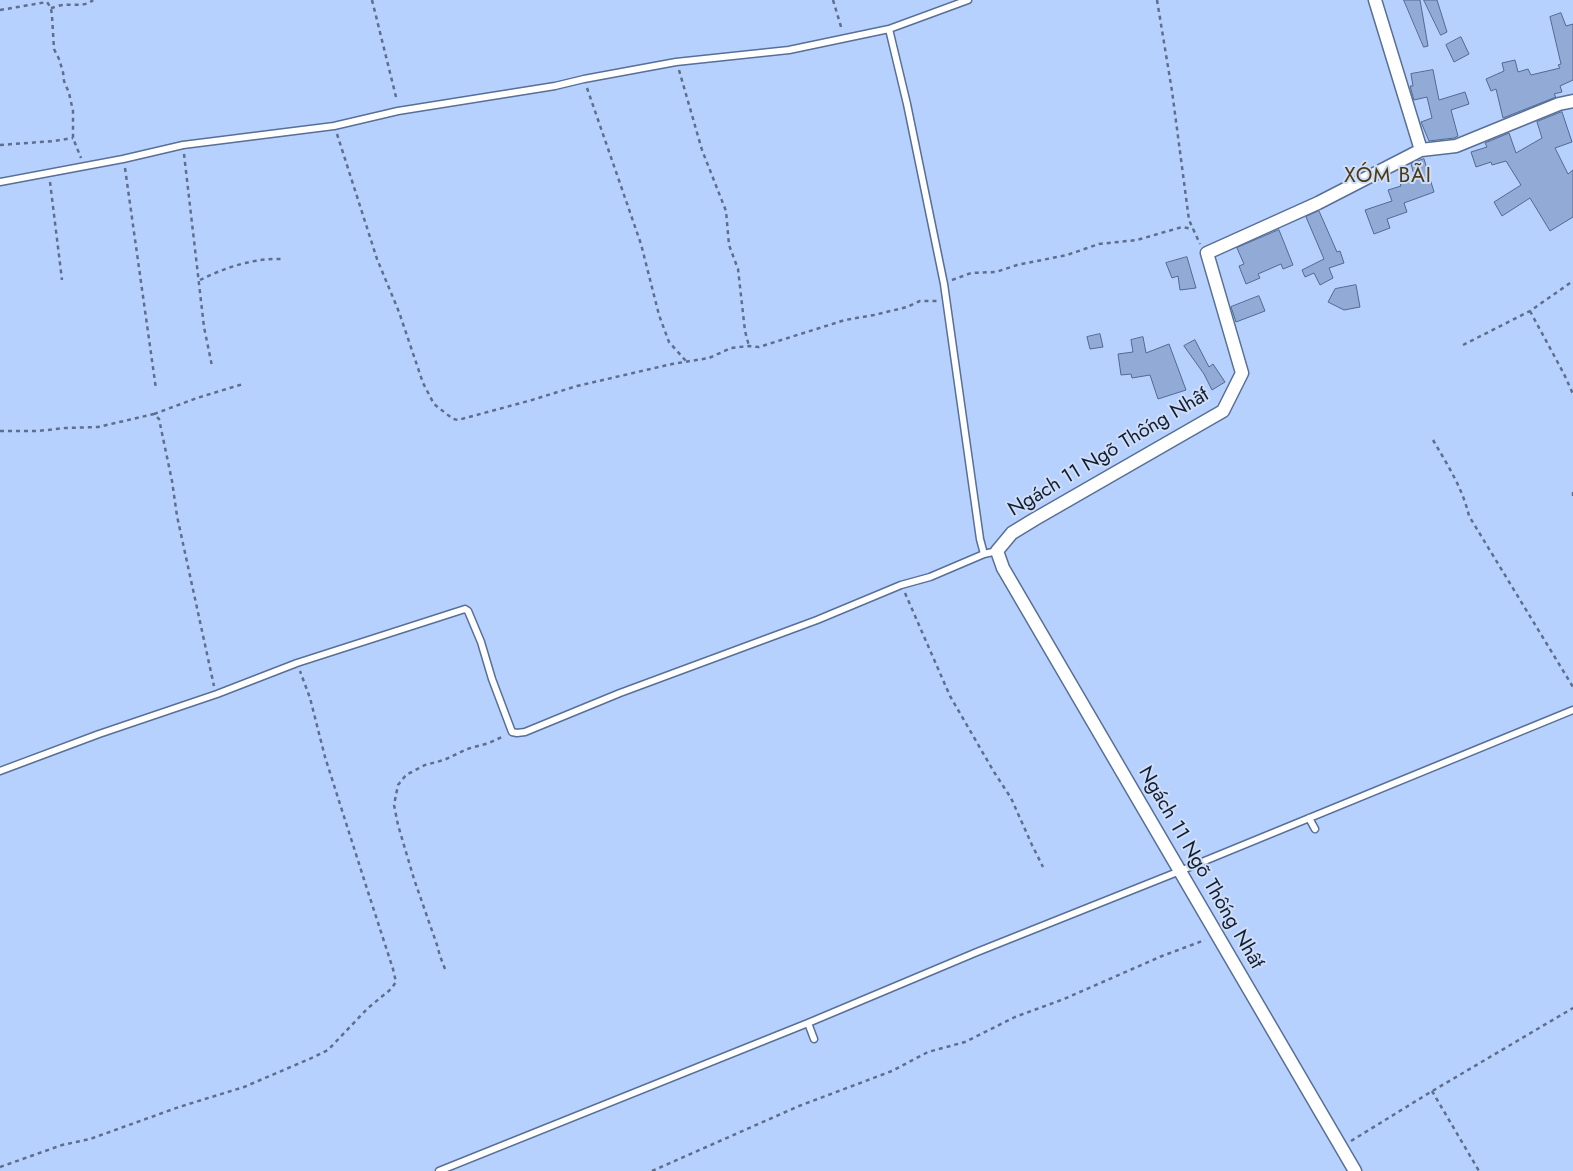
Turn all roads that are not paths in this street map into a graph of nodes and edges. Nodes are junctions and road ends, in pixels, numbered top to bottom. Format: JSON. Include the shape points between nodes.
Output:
{"nodes":[{"id":1,"x":968,"y":0,"type":"edge"},
{"id":2,"x":1375,"y":0,"type":"edge"},
{"id":3,"x":889,"y":29,"type":"junction"},
{"id":4,"x":1573,"y":101,"type":"edge"},
{"id":5,"x":1421,"y":150,"type":"junction"},
{"id":6,"x":0,"y":182,"type":"edge"},
{"id":7,"x":997,"y":551,"type":"junction"},
{"id":8,"x":984,"y":554,"type":"junction"},
{"id":9,"x":1573,"y":710,"type":"edge"},
{"id":10,"x":0,"y":771,"type":"edge"},
{"id":11,"x":1309,"y":818,"type":"junction"},
{"id":12,"x":1315,"y":829,"type":"dead end"},
{"id":13,"x":1180,"y":870,"type":"junction"},
{"id":14,"x":808,"y":1023,"type":"junction"},
{"id":15,"x":814,"y":1039,"type":"dead end"},
{"id":16,"x":439,"y":1171,"type":"edge"},
{"id":17,"x":1356,"y":1171,"type":"edge"}],
"edges":[{"from":1,"to":3,"type":"lane"},
{"from":2,"to":5,"type":"street"},
{"from":3,"to":6,"type":"lane","via":[[789,50],[676,62],[556,86],[398,111],[334,126],[183,145]]},
{"from":3,"to":8,"type":"lane","via":[[944,284]]},
{"from":4,"to":5,"type":"street","via":[[1456,146]]},
{"from":5,"to":7,"type":"street","name":"Ngách 11 Ngõ Thống Nhất","via":[[1318,203],[1206,253],[1242,373],[1223,411],[1012,533]]},
{"from":7,"to":8,"type":"lane"},
{"from":7,"to":13,"type":"street","name":"Ngách 11 Ngõ Thống Nhất","via":[[1003,568]]},
{"from":8,"to":10,"type":"lane","via":[[525,732],[512,732],[466,609],[297,663]]},
{"from":9,"to":11,"type":"lane"},
{"from":11,"to":12,"type":"lane"},
{"from":11,"to":13,"type":"lane"},
{"from":13,"to":14,"type":"lane"},
{"from":13,"to":17,"type":"street","name":"Ngách 11 Ngõ Thống Nhất"},
{"from":14,"to":15,"type":"lane"},
{"from":14,"to":16,"type":"lane"}]}
